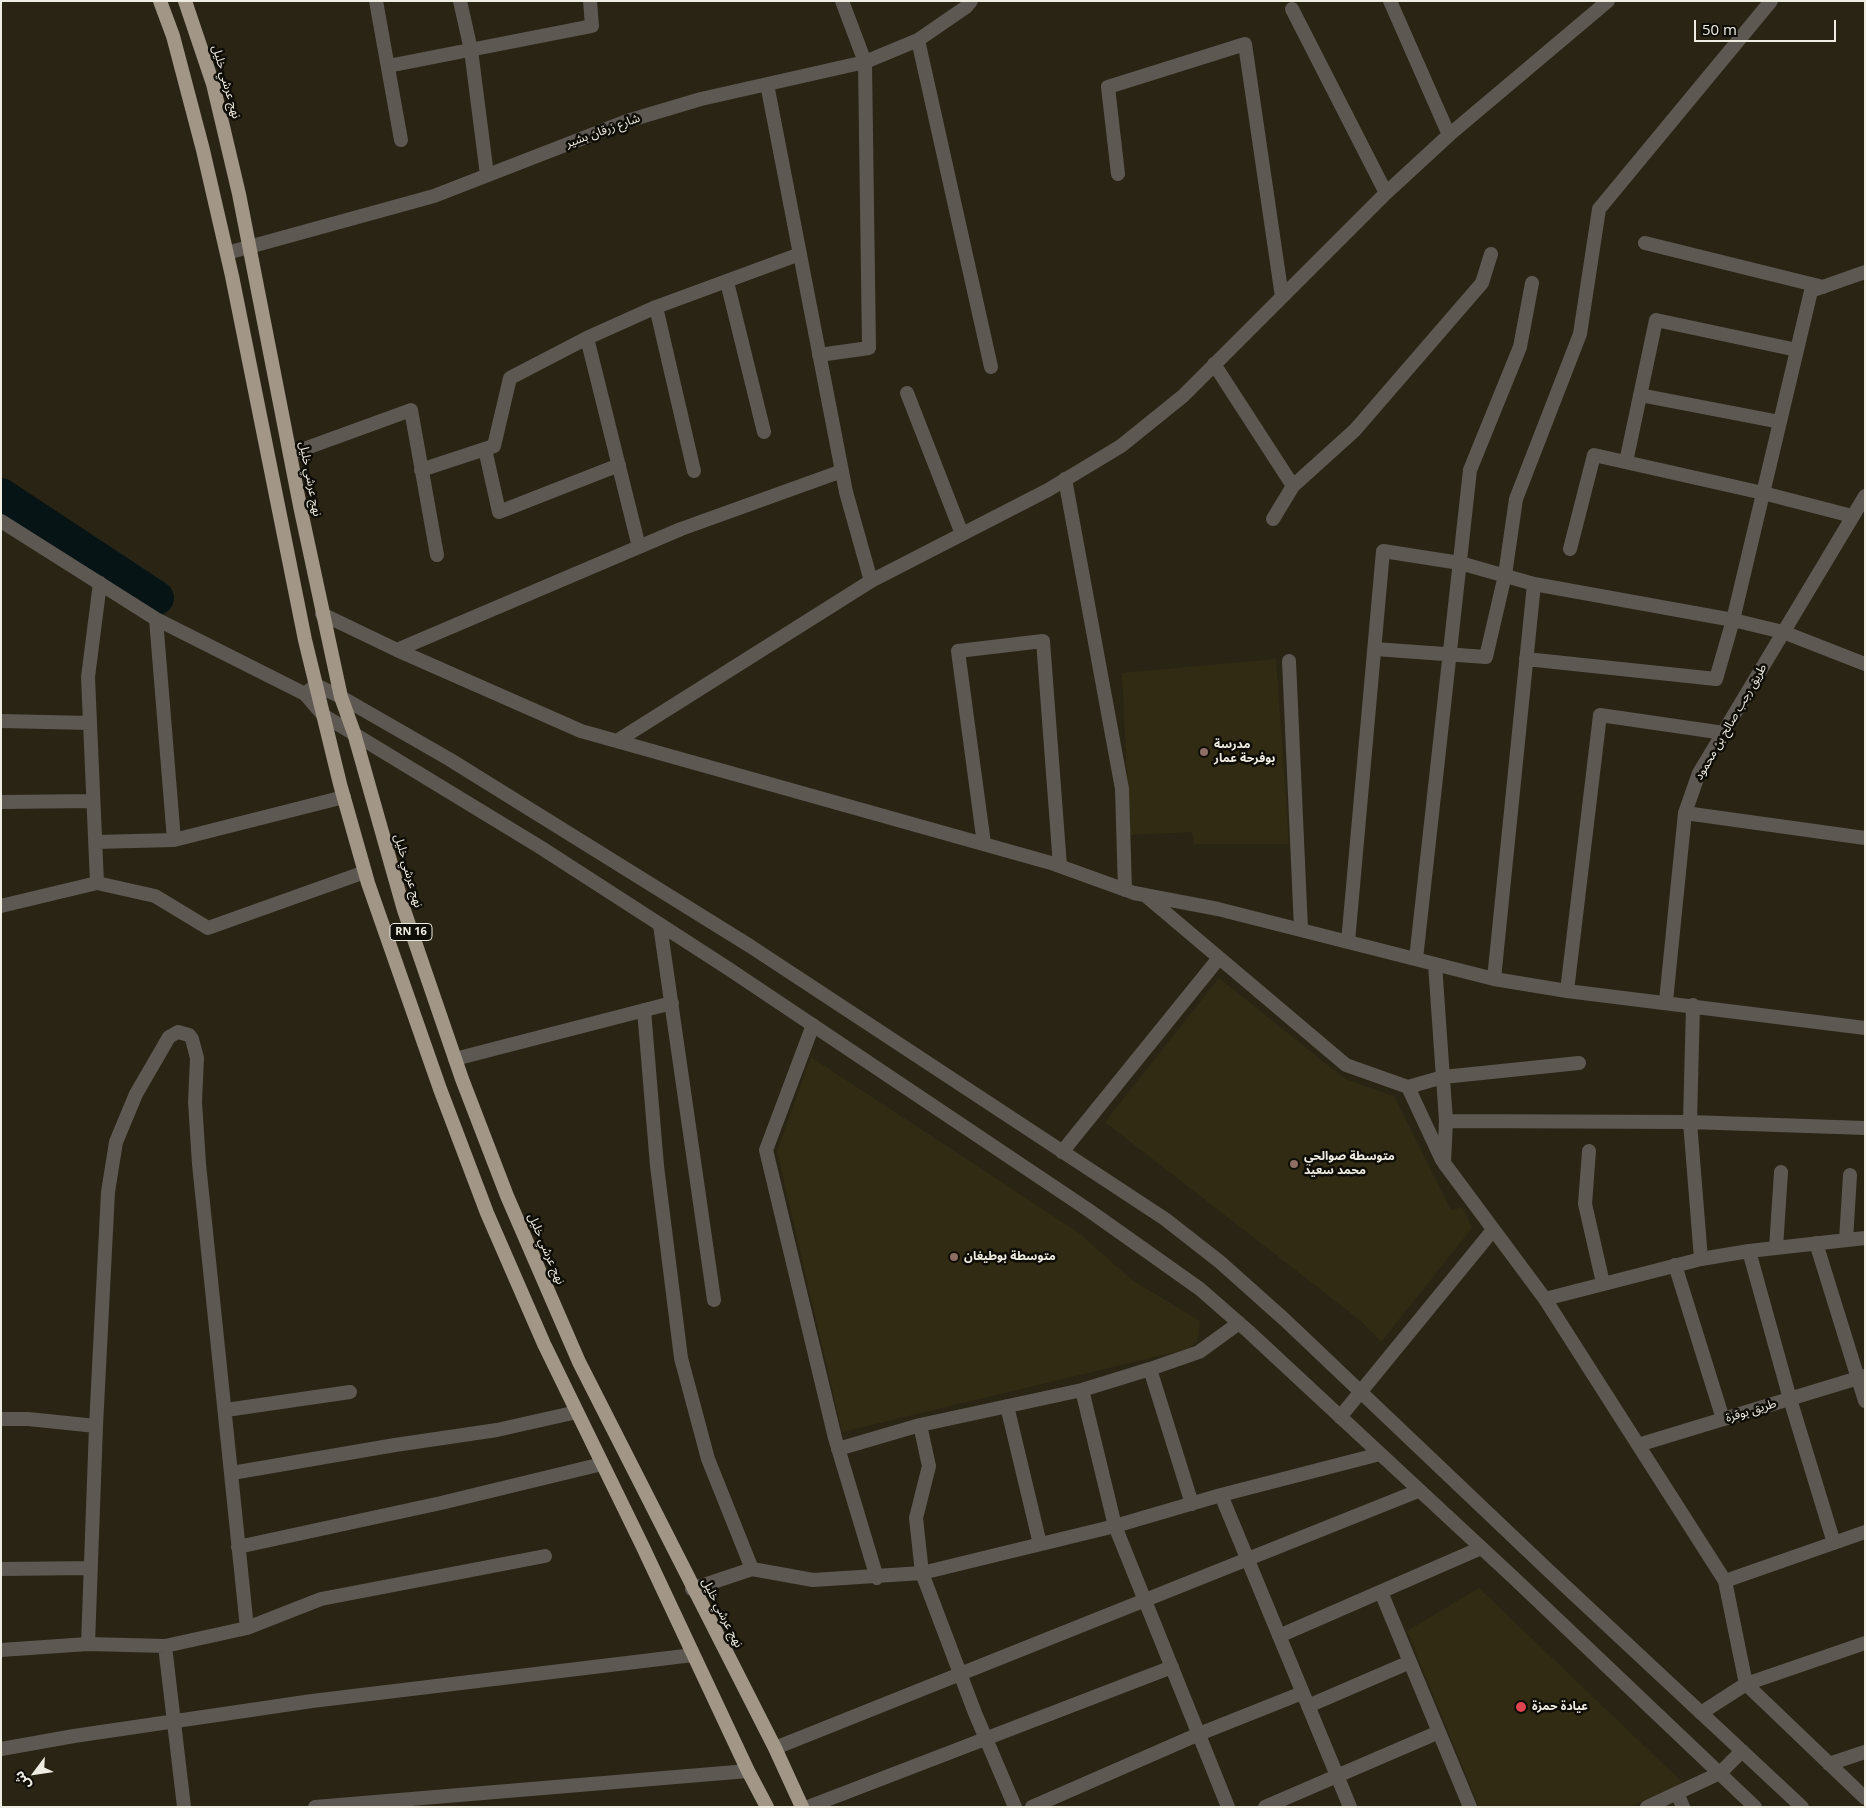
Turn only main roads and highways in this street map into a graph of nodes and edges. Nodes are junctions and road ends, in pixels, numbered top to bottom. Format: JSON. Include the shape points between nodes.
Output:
{"nodes":[{"id":1,"x":160,"y":1,"type":"edge"},
{"id":2,"x":185,"y":1,"type":"edge"},
{"id":3,"x":767,"y":1807,"type":"edge"},
{"id":4,"x":802,"y":1807,"type":"edge"}],
"edges":[{"from":1,"to":3,"type":"highway","number":"RN 16","via":[[173,36],[201,140],[227,253],[311,690],[323,715],[365,872],[433,1071],[487,1213],[544,1344]]},
{"from":2,"to":4,"type":"highway","name":"نهج عرشي خليل","number":"RN 16","via":[[214,84],[341,697],[404,910],[507,1196],[578,1362]]}]}
